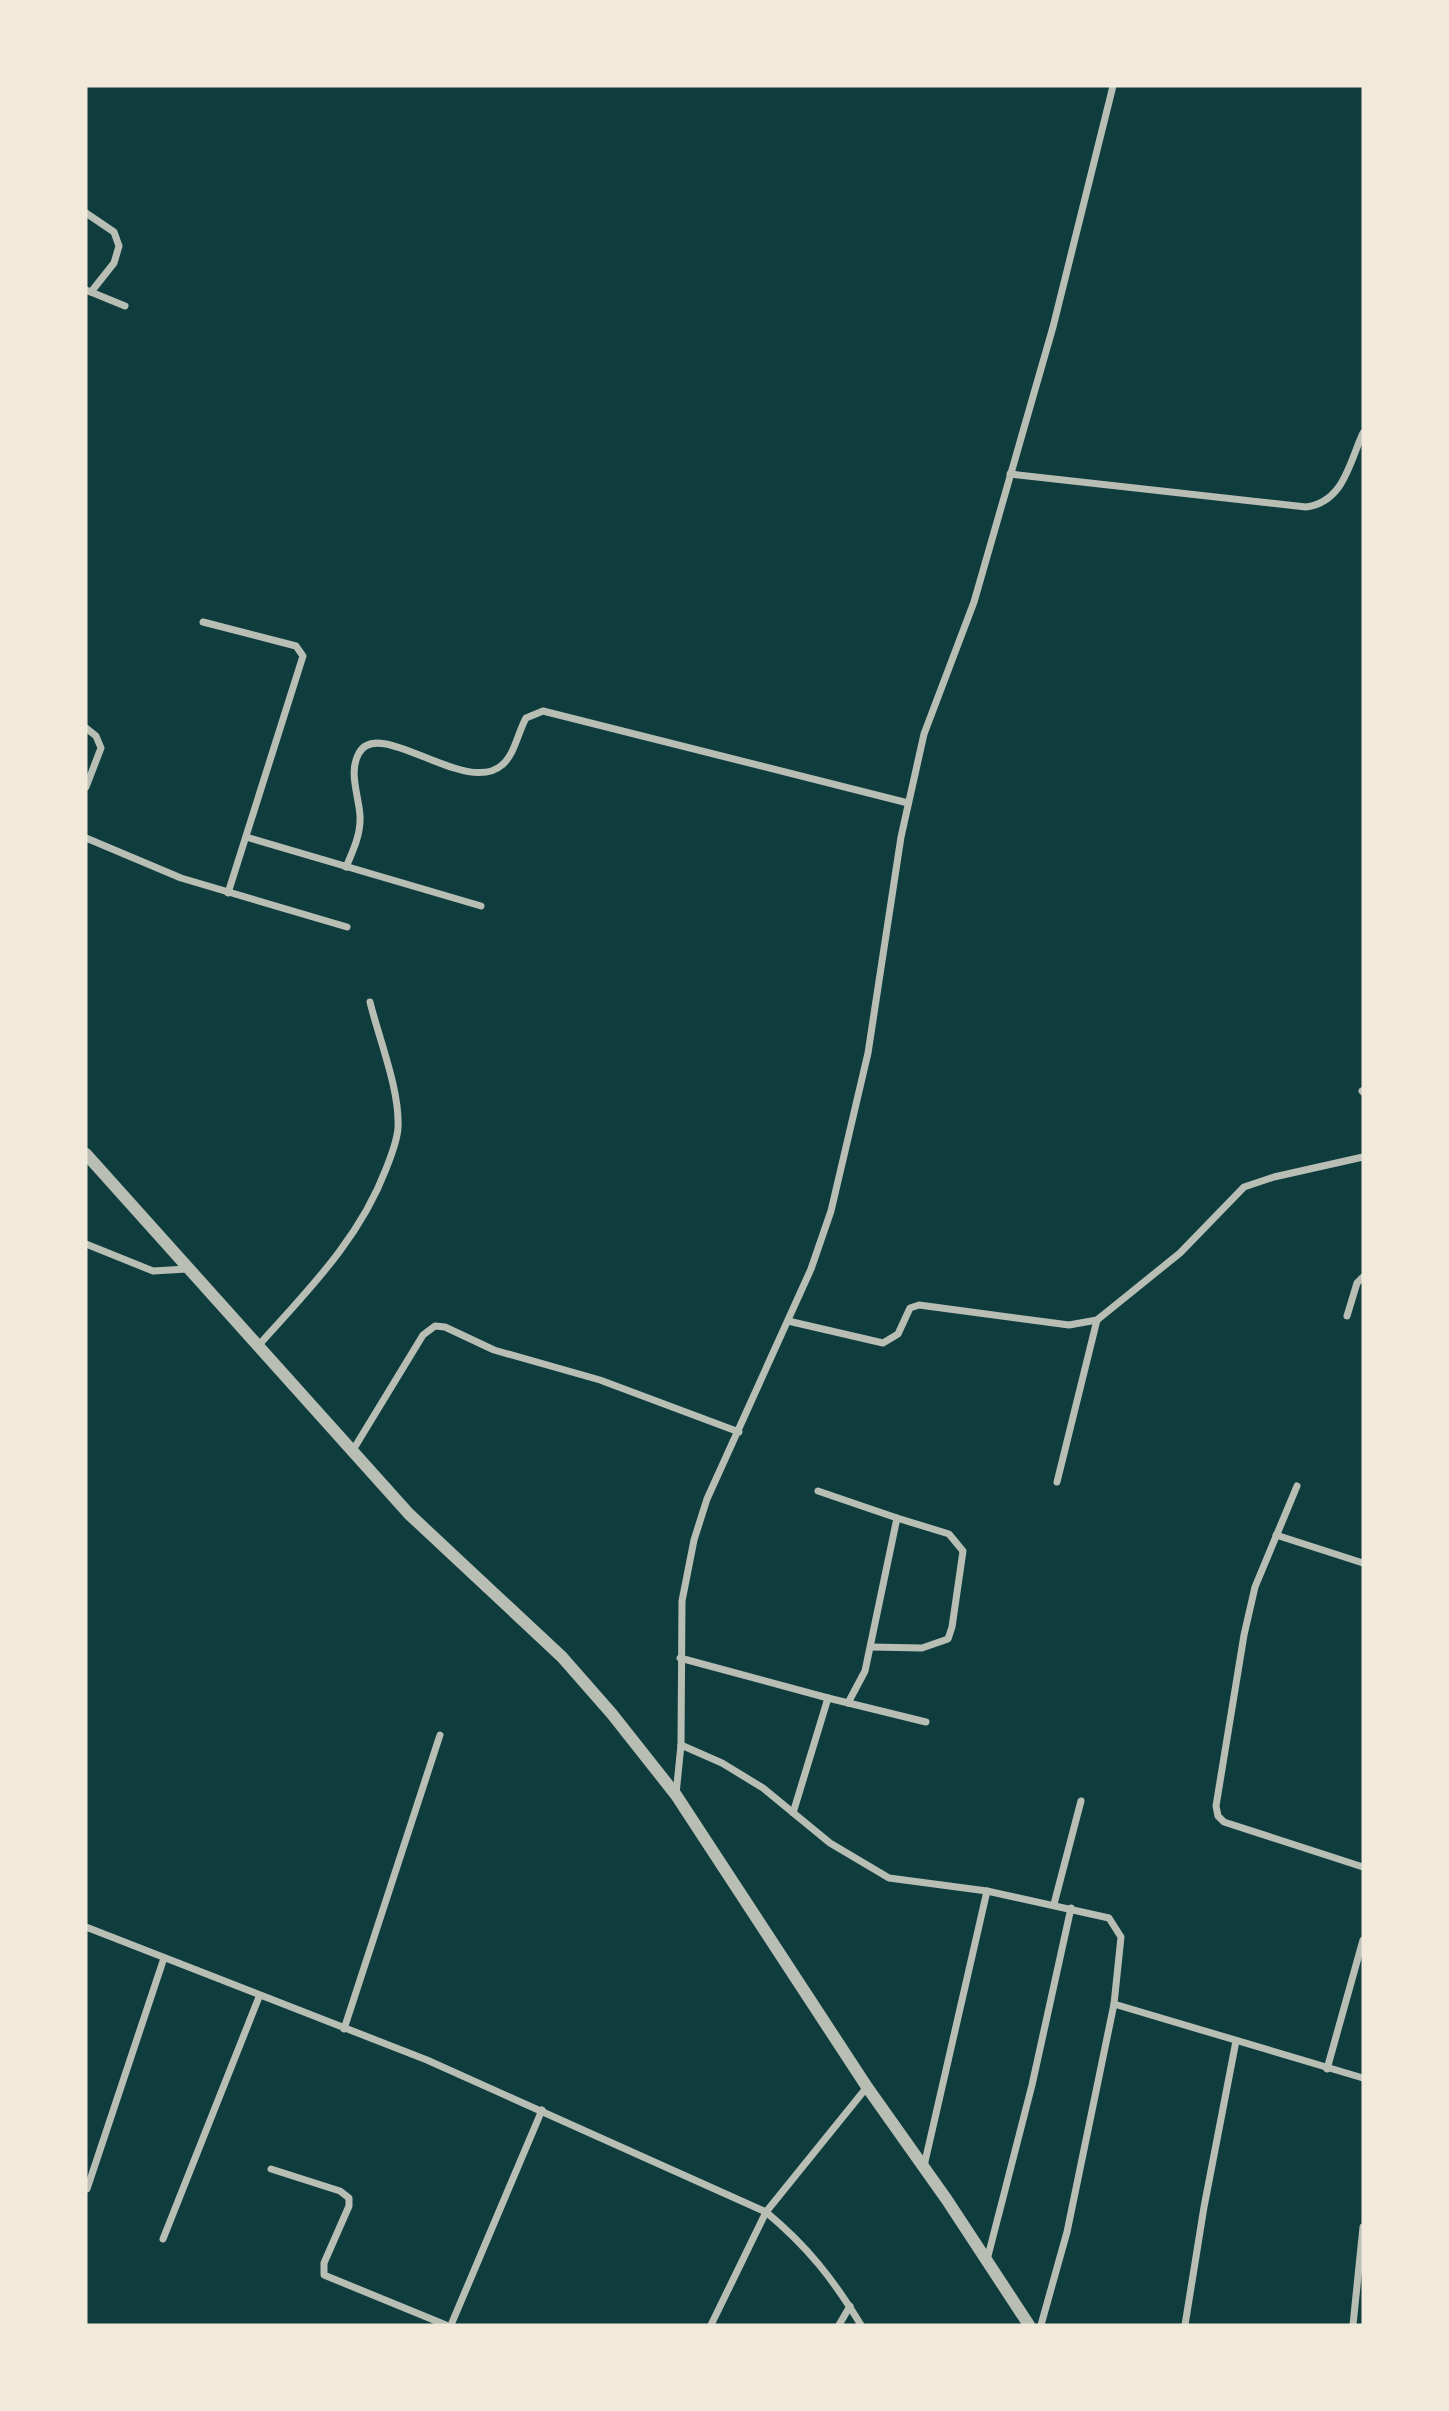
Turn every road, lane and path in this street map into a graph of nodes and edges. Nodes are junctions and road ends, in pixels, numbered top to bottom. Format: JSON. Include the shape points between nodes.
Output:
{"nodes":[{"id":1,"x":1113,"y":86,"type":"edge"},
{"id":2,"x":86,"y":213,"type":"edge"},
{"id":3,"x":88,"y":291,"type":"edge"},
{"id":4,"x":125,"y":306,"type":"dead end"},
{"id":5,"x":1363,"y":433,"type":"edge"},
{"id":6,"x":1010,"y":474,"type":"junction"},
{"id":7,"x":203,"y":622,"type":"dead end"},
{"id":8,"x":86,"y":728,"type":"edge"},
{"id":9,"x":86,"y":787,"type":"edge"},
{"id":10,"x":908,"y":803,"type":"junction"},
{"id":11,"x":246,"y":837,"type":"junction"},
{"id":12,"x":86,"y":838,"type":"edge"},
{"id":13,"x":346,"y":867,"type":"junction"},
{"id":14,"x":228,"y":892,"type":"junction"},
{"id":15,"x":481,"y":906,"type":"dead end"},
{"id":16,"x":347,"y":927,"type":"dead end"},
{"id":17,"x":370,"y":1002,"type":"dead end"},
{"id":18,"x":86,"y":1154,"type":"edge"},
{"id":19,"x":1363,"y":1157,"type":"edge"},
{"id":20,"x":86,"y":1244,"type":"edge"},
{"id":21,"x":187,"y":1269,"type":"junction"},
{"id":22,"x":1363,"y":1277,"type":"edge"},
{"id":23,"x":1347,"y":1316,"type":"dead end"},
{"id":24,"x":1097,"y":1320,"type":"junction"},
{"id":25,"x":788,"y":1321,"type":"junction"},
{"id":26,"x":258,"y":1346,"type":"junction"},
{"id":27,"x":739,"y":1432,"type":"junction"},
{"id":28,"x":353,"y":1450,"type":"junction"},
{"id":29,"x":1057,"y":1482,"type":"dead end"},
{"id":30,"x":1297,"y":1486,"type":"dead end"},
{"id":31,"x":818,"y":1491,"type":"dead end"},
{"id":32,"x":897,"y":1518,"type":"junction"},
{"id":33,"x":1276,"y":1535,"type":"junction"},
{"id":34,"x":1363,"y":1563,"type":"edge"},
{"id":35,"x":871,"y":1647,"type":"junction"},
{"id":36,"x":680,"y":1658,"type":"junction"},
{"id":37,"x":828,"y":1698,"type":"junction"},
{"id":38,"x":848,"y":1703,"type":"junction"},
{"id":39,"x":926,"y":1722,"type":"dead end"},
{"id":40,"x":440,"y":1735,"type":"dead end"},
{"id":41,"x":681,"y":1745,"type":"junction"},
{"id":42,"x":676,"y":1795,"type":"junction"},
{"id":43,"x":1081,"y":1801,"type":"dead end"},
{"id":44,"x":793,"y":1813,"type":"junction"},
{"id":45,"x":1363,"y":1867,"type":"edge"},
{"id":46,"x":987,"y":1891,"type":"junction"},
{"id":47,"x":1054,"y":1904,"type":"junction"},
{"id":48,"x":1071,"y":1908,"type":"junction"},
{"id":49,"x":86,"y":1927,"type":"edge"},
{"id":50,"x":1363,"y":1940,"type":"edge"},
{"id":51,"x":164,"y":1958,"type":"junction"},
{"id":52,"x":1354,"y":1971,"type":"junction"},
{"id":53,"x":1363,"y":1974,"type":"edge"},
{"id":54,"x":259,"y":1997,"type":"junction"},
{"id":55,"x":1114,"y":2004,"type":"junction"},
{"id":56,"x":344,"y":2029,"type":"junction"},
{"id":57,"x":1236,"y":2041,"type":"junction"},
{"id":58,"x":1327,"y":2069,"type":"junction"},
{"id":59,"x":1363,"y":2078,"type":"edge"},
{"id":60,"x":867,"y":2087,"type":"junction"},
{"id":61,"x":542,"y":2110,"type":"junction"},
{"id":62,"x":923,"y":2166,"type":"junction"},
{"id":63,"x":271,"y":2169,"type":"dead end"},
{"id":64,"x":87,"y":2189,"type":"edge"},
{"id":65,"x":766,"y":2212,"type":"junction"},
{"id":66,"x":1363,"y":2227,"type":"edge"},
{"id":67,"x":163,"y":2239,"type":"dead end"},
{"id":68,"x":987,"y":2261,"type":"junction"},
{"id":69,"x":850,"y":2306,"type":"junction"},
{"id":70,"x":449,"y":2325,"type":"edge"},
{"id":71,"x":711,"y":2325,"type":"edge"},
{"id":72,"x":839,"y":2325,"type":"edge"},
{"id":73,"x":861,"y":2325,"type":"edge"},
{"id":74,"x":1030,"y":2325,"type":"edge"},
{"id":75,"x":1041,"y":2325,"type":"edge"},
{"id":76,"x":1185,"y":2325,"type":"edge"},
{"id":77,"x":1353,"y":2325,"type":"edge"}],
"edges":[{"from":1,"to":6,"type":"street","via":[[1054,327]]},
{"from":2,"to":3,"type":"street","via":[[114,232],[119,246],[114,262]]},
{"from":3,"to":4,"type":"street"},
{"from":5,"to":6,"type":"street","via":[[1332,499],[1320,505],[1270,505]]},
{"from":6,"to":10,"type":"street","via":[[974,602],[924,734]]},
{"from":7,"to":11,"type":"street","via":[[296,646],[303,656]]},
{"from":8,"to":9,"type":"street","via":[[101,748]]},
{"from":10,"to":13,"type":"street","via":[[543,711],[526,718],[507,761],[493,772],[464,772],[393,745],[366,745],[355,764],[360,817]]},
{"from":10,"to":25,"type":"street","via":[[867,1053],[831,1211]]},
{"from":11,"to":13,"type":"street"},
{"from":11,"to":14,"type":"street"},
{"from":12,"to":14,"type":"street","via":[[181,878]]},
{"from":13,"to":15,"type":"street"},
{"from":14,"to":16,"type":"street"},
{"from":17,"to":26,"type":"street","via":[[395,1100],[395,1146],[374,1199],[340,1254]]},
{"from":18,"to":21,"type":"street"},
{"from":19,"to":24,"type":"street","via":[[1244,1187],[1180,1253]]},
{"from":20,"to":21,"type":"street","via":[[153,1272]]},
{"from":21,"to":26,"type":"street"},
{"from":22,"to":23,"type":"street"},
{"from":24,"to":25,"type":"street","via":[[1069,1325],[919,1305],[910,1308],[898,1334],[883,1343]]},
{"from":24,"to":29,"type":"street"},
{"from":25,"to":27,"type":"street"},
{"from":26,"to":28,"type":"street"},
{"from":27,"to":28,"type":"street","via":[[435,1326],[423,1335]]},
{"from":27,"to":36,"type":"street","via":[[694,1539],[682,1601]]},
{"from":28,"to":42,"type":"street","via":[[410,1514],[562,1657]]},
{"from":30,"to":33,"type":"street"},
{"from":31,"to":32,"type":"street"},
{"from":32,"to":35,"type":"street"},
{"from":32,"to":35,"type":"street","via":[[948,1534],[959,1544],[962,1560],[952,1627],[948,1639],[933,1646]]},
{"from":33,"to":34,"type":"street"},
{"from":33,"to":45,"type":"street","via":[[1255,1587],[1244,1635],[1218,1816],[1224,1822]]},
{"from":35,"to":38,"type":"street","via":[[865,1671]]},
{"from":36,"to":37,"type":"street"},
{"from":36,"to":41,"type":"street"},
{"from":37,"to":38,"type":"street"},
{"from":37,"to":44,"type":"street"},
{"from":38,"to":39,"type":"street"},
{"from":40,"to":56,"type":"street"},
{"from":41,"to":42,"type":"street"},
{"from":41,"to":44,"type":"street","via":[[722,1763]]},
{"from":42,"to":60,"type":"street"},
{"from":43,"to":47,"type":"street"},
{"from":44,"to":46,"type":"street","via":[[830,1843],[889,1878]]},
{"from":46,"to":47,"type":"street"},
{"from":46,"to":62,"type":"street"},
{"from":47,"to":48,"type":"street"},
{"from":48,"to":55,"type":"street","via":[[1109,1919],[1118,1928]]},
{"from":48,"to":68,"type":"street"},
{"from":49,"to":51,"type":"street"},
{"from":50,"to":52,"type":"street"},
{"from":51,"to":54,"type":"street"},
{"from":51,"to":64,"type":"street"},
{"from":52,"to":53,"type":"street"},
{"from":52,"to":58,"type":"street"},
{"from":54,"to":56,"type":"street"},
{"from":54,"to":67,"type":"street"},
{"from":55,"to":57,"type":"street"},
{"from":55,"to":75,"type":"street","via":[[1067,2232]]},
{"from":56,"to":61,"type":"street"},
{"from":57,"to":58,"type":"street"},
{"from":57,"to":76,"type":"street"},
{"from":58,"to":59,"type":"street"},
{"from":60,"to":62,"type":"street"},
{"from":60,"to":65,"type":"street"},
{"from":61,"to":65,"type":"street"},
{"from":61,"to":70,"type":"street"},
{"from":62,"to":68,"type":"street"},
{"from":63,"to":70,"type":"street","via":[[349,2198],[324,2263],[324,2275]]},
{"from":65,"to":69,"type":"street","via":[[802,2242]]},
{"from":65,"to":71,"type":"street"},
{"from":66,"to":77,"type":"street"},
{"from":68,"to":74,"type":"street"},
{"from":69,"to":72,"type":"street"},
{"from":69,"to":73,"type":"street"}]}
